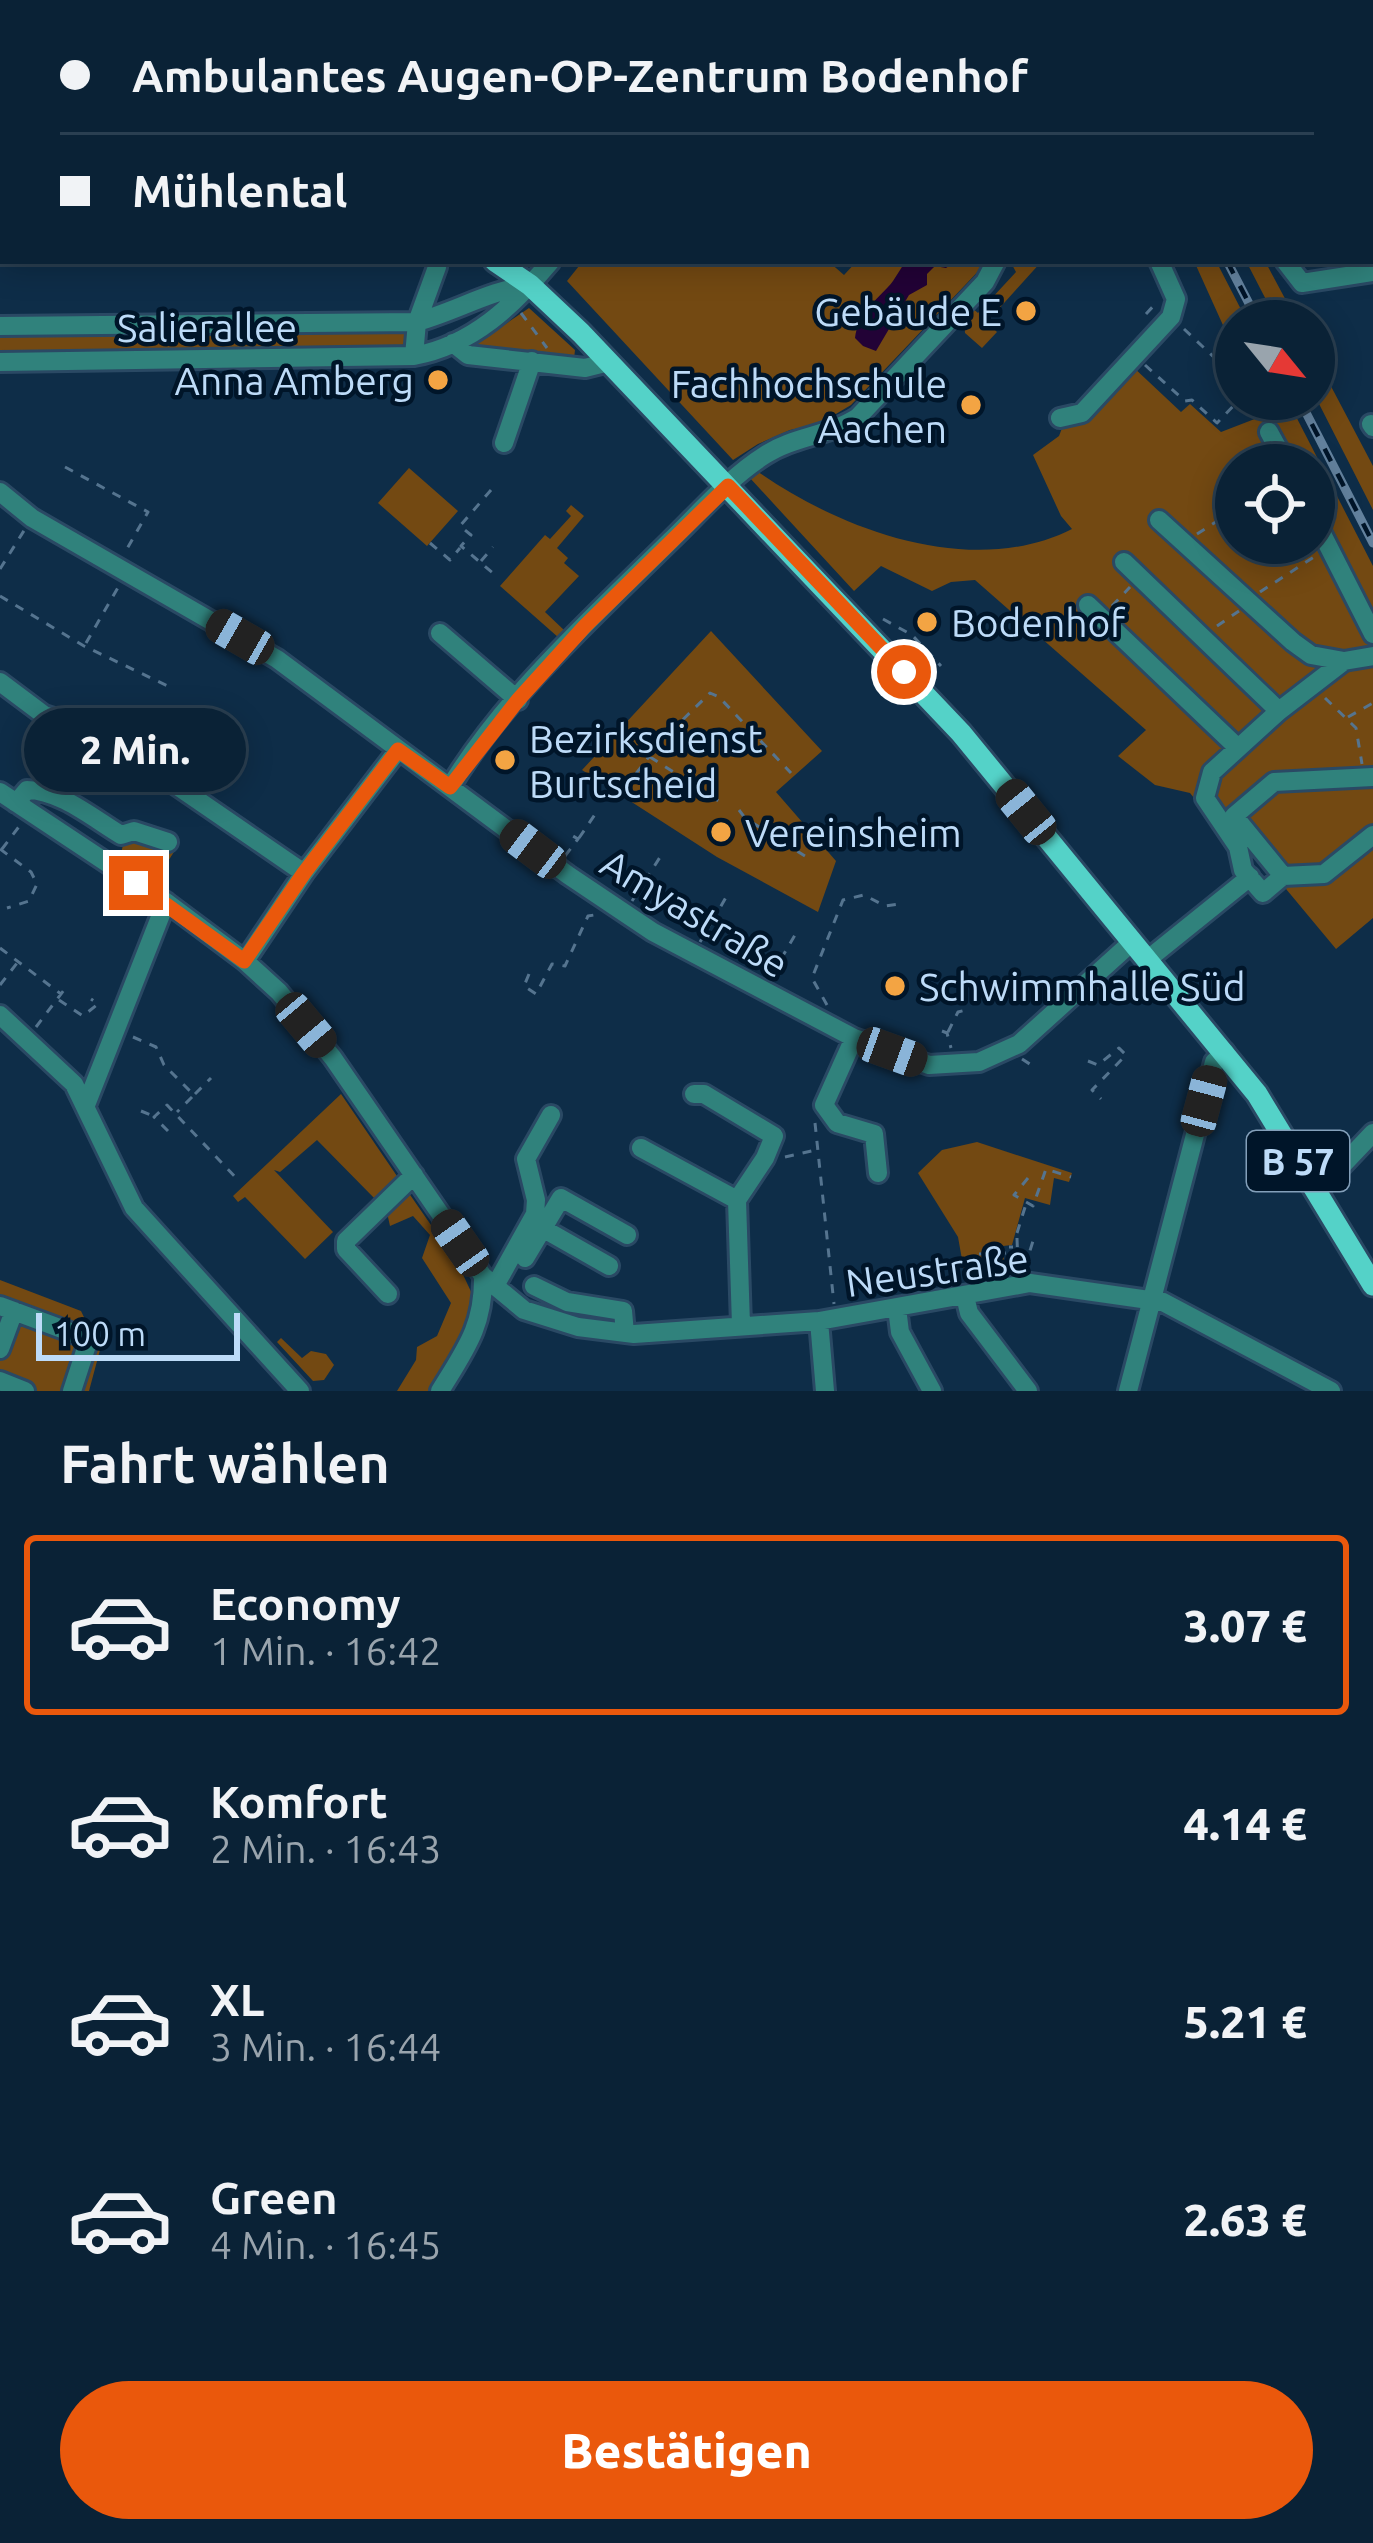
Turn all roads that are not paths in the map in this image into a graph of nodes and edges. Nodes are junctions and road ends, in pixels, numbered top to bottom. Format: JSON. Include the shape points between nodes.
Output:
{"nodes":[{"id":1,"x":498,"y":264,"type":"edge"},
{"id":2,"x":548,"y":264,"type":"edge"},
{"id":3,"x":995,"y":264,"type":"edge"},
{"id":4,"x":1160,"y":264,"type":"edge"},
{"id":5,"x":1287,"y":264,"type":"edge"},
{"id":6,"x":437,"y":267,"type":"dead end"},
{"id":7,"x":1373,"y":272,"type":"edge"},
{"id":8,"x":530,"y":285,"type":"junction"},
{"id":9,"x":417,"y":322,"type":"junction"},
{"id":10,"x":0,"y":326,"type":"edge"},
{"id":11,"x":453,"y":343,"type":"junction"},
{"id":12,"x":414,"y":356,"type":"junction"},
{"id":13,"x":532,"y":361,"type":"junction"},
{"id":14,"x":0,"y":362,"type":"edge"},
{"id":15,"x":609,"y":362,"type":"junction"},
{"id":16,"x":1060,"y":418,"type":"dead end"},
{"id":17,"x":1269,"y":432,"type":"dead end"},
{"id":18,"x":504,"y":442,"type":"dead end"},
{"id":19,"x":1276,"y":444,"type":"edge"},
{"id":20,"x":728,"y":486,"type":"junction"},
{"id":21,"x":0,"y":492,"type":"edge"},
{"id":22,"x":1159,"y":520,"type":"dead end"},
{"id":23,"x":1335,"y":559,"type":"edge"},
{"id":24,"x":1124,"y":562,"type":"dead end"},
{"id":25,"x":1095,"y":611,"type":"road end"},
{"id":26,"x":440,"y":633,"type":"dead end"},
{"id":27,"x":1373,"y":634,"type":"edge"},
{"id":28,"x":1373,"y":656,"type":"edge"},
{"id":29,"x":1344,"y":661,"type":"junction"},
{"id":30,"x":0,"y":682,"type":"edge"},
{"id":31,"x":518,"y":700,"type":"junction"},
{"id":32,"x":1279,"y":711,"type":"junction"},
{"id":33,"x":1238,"y":748,"type":"junction"},
{"id":34,"x":398,"y":750,"type":"junction"},
{"id":35,"x":1368,"y":778,"type":"edge"},
{"id":36,"x":450,"y":787,"type":"junction"},
{"id":37,"x":14,"y":795,"type":"edge"},
{"id":38,"x":122,"y":835,"type":"junction"},
{"id":39,"x":1373,"y":835,"type":"edge"},
{"id":40,"x":168,"y":842,"type":"dead end"},
{"id":41,"x":107,"y":863,"type":"junction"},
{"id":42,"x":304,"y":873,"type":"junction"},
{"id":43,"x":1283,"y":876,"type":"junction"},
{"id":44,"x":1250,"y":877,"type":"junction"},
{"id":45,"x":166,"y":902,"type":"junction"},
{"id":46,"x":1132,"y":941,"type":"junction"},
{"id":47,"x":1147,"y":960,"type":"junction"},
{"id":48,"x":244,"y":961,"type":"junction"},
{"id":49,"x":0,"y":1015,"type":"edge"},
{"id":50,"x":846,"y":1034,"type":"junction"},
{"id":51,"x":1225,"y":1052,"type":"junction"},
{"id":52,"x":694,"y":1094,"type":"dead end"},
{"id":53,"x":86,"y":1105,"type":"junction"},
{"id":54,"x":551,"y":1115,"type":"dead end"},
{"id":55,"x":1373,"y":1133,"type":"edge"},
{"id":56,"x":640,"y":1148,"type":"dead end"},
{"id":57,"x":878,"y":1173,"type":"dead end"},
{"id":58,"x":414,"y":1175,"type":"junction"},
{"id":59,"x":1317,"y":1192,"type":"junction"},
{"id":60,"x":736,"y":1200,"type":"junction"},
{"id":61,"x":542,"y":1228,"type":"junction"},
{"id":62,"x":627,"y":1234,"type":"dead end"},
{"id":63,"x":609,"y":1266,"type":"dead end"},
{"id":64,"x":494,"y":1285,"type":"junction"},
{"id":65,"x":1373,"y":1285,"type":"edge"},
{"id":66,"x":388,"y":1294,"type":"dead end"},
{"id":67,"x":964,"y":1296,"type":"junction"},
{"id":68,"x":1150,"y":1300,"type":"junction"},
{"id":69,"x":7,"y":1308,"type":"edge"},
{"id":70,"x":897,"y":1309,"type":"junction"},
{"id":71,"x":532,"y":1312,"type":"junction"},
{"id":72,"x":819,"y":1321,"type":"junction"},
{"id":73,"x":741,"y":1325,"type":"junction"},
{"id":74,"x":477,"y":1329,"type":"junction"},
{"id":75,"x":626,"y":1333,"type":"junction"},
{"id":76,"x":0,"y":1349,"type":"edge"},
{"id":77,"x":0,"y":1381,"type":"edge"},
{"id":78,"x":25,"y":1391,"type":"edge"},
{"id":79,"x":72,"y":1391,"type":"edge"},
{"id":80,"x":300,"y":1391,"type":"edge"},
{"id":81,"x":440,"y":1391,"type":"edge"},
{"id":82,"x":825,"y":1391,"type":"edge"},
{"id":83,"x":933,"y":1391,"type":"edge"},
{"id":84,"x":1028,"y":1391,"type":"edge"},
{"id":85,"x":1128,"y":1391,"type":"edge"},
{"id":86,"x":1328,"y":1391,"type":"edge"}],
"edges":[{"from":1,"to":8,"type":"main road","number":"B 57"},
{"from":2,"to":8,"type":"street"},
{"from":3,"to":20,"type":"street","via":[[858,417],[779,447]]},
{"from":4,"to":16,"type":"street","via":[[1176,298],[1171,317],[1082,413]]},
{"from":5,"to":7,"type":"street","via":[[1302,283]]},
{"from":6,"to":9,"type":"street"},
{"from":8,"to":9,"type":"street","name":"Salierallee"},
{"from":8,"to":11,"type":"street","name":"Salierallee","via":[[514,305]]},
{"from":8,"to":15,"type":"main road","number":"B 57"},
{"from":9,"to":10,"type":"street","name":"Salierallee"},
{"from":9,"to":12,"type":"street"},
{"from":11,"to":12,"type":"street","name":"Salierallee"},
{"from":11,"to":13,"type":"street","via":[[468,355]]},
{"from":12,"to":14,"type":"street","name":"Salierallee"},
{"from":13,"to":15,"type":"street","via":[[585,368]]},
{"from":13,"to":18,"type":"street"},
{"from":15,"to":20,"type":"main road","number":"B 57"},
{"from":17,"to":19,"type":"street"},
{"from":20,"to":31,"type":"street"},
{"from":20,"to":46,"type":"main road","number":"B 57","via":[[961,733]]},
{"from":21,"to":34,"type":"street","name":"Amyastraße","via":[[278,659]]},
{"from":22,"to":29,"type":"street","via":[[1311,655]]},
{"from":23,"to":27,"type":"street"},
{"from":24,"to":32,"type":"street"},
{"from":25,"to":33,"type":"street"},
{"from":26,"to":31,"type":"street"},
{"from":28,"to":29,"type":"street"},
{"from":29,"to":32,"type":"street"},
{"from":30,"to":42,"type":"street","via":[[44,715],[100,733]]},
{"from":31,"to":36,"type":"street"},
{"from":32,"to":33,"type":"street"},
{"from":33,"to":44,"type":"street","via":[[1213,772],[1205,798]]},
{"from":34,"to":36,"type":"street","name":"Amyastraße"},
{"from":34,"to":42,"type":"street"},
{"from":35,"to":43,"type":"street","via":[[1274,782],[1234,817]]},
{"from":36,"to":50,"type":"street","name":"Amyastraße","via":[[624,914]]},
{"from":37,"to":38,"type":"street","via":[[52,794]]},
{"from":37,"to":41,"type":"street"},
{"from":38,"to":40,"type":"street"},
{"from":38,"to":41,"type":"street"},
{"from":39,"to":43,"type":"street","via":[[1324,874]]},
{"from":41,"to":45,"type":"street"},
{"from":42,"to":48,"type":"street"},
{"from":43,"to":44,"type":"street","via":[[1263,892]]},
{"from":44,"to":47,"type":"street"},
{"from":45,"to":48,"type":"street"},
{"from":45,"to":53,"type":"street"},
{"from":46,"to":47,"type":"main road","number":"B 57"},
{"from":46,"to":50,"type":"street","name":"Amyastraße","via":[[1014,1048],[979,1063],[928,1065]]},
{"from":47,"to":51,"type":"main road","number":"B 57"},
{"from":48,"to":58,"type":"street","via":[[333,1058]]},
{"from":49,"to":53,"type":"street"},
{"from":50,"to":57,"type":"street","via":[[824,1099],[837,1123],[874,1134]]},
{"from":51,"to":59,"type":"main road","number":"B 57"},
{"from":51,"to":68,"type":"street","via":[[1214,1061]]},
{"from":52,"to":60,"type":"street","via":[[774,1136]]},
{"from":53,"to":80,"type":"street","via":[[134,1208]]},
{"from":54,"to":64,"type":"street","via":[[526,1159],[536,1214]]},
{"from":55,"to":59,"type":"street"},
{"from":56,"to":60,"type":"street"},
{"from":58,"to":64,"type":"street"},
{"from":58,"to":66,"type":"street","via":[[346,1241]]},
{"from":59,"to":65,"type":"main road","number":"B 57"},
{"from":60,"to":73,"type":"street"},
{"from":61,"to":62,"type":"street","via":[[561,1198]]},
{"from":61,"to":63,"type":"street"},
{"from":61,"to":64,"type":"street"},
{"from":64,"to":71,"type":"street"},
{"from":64,"to":74,"type":"street"},
{"from":67,"to":68,"type":"street","name":"Neustraße","via":[[1030,1282]]},
{"from":67,"to":70,"type":"street","name":"Neustraße"},
{"from":67,"to":84,"type":"street"},
{"from":68,"to":85,"type":"street"},
{"from":68,"to":86,"type":"street","name":"Neustraße"},
{"from":69,"to":76,"type":"street"},
{"from":69,"to":79,"type":"street","via":[[89,1339]]},
{"from":70,"to":72,"type":"street","name":"Neustraße"},
{"from":70,"to":83,"type":"street","via":[[900,1332]]},
{"from":71,"to":74,"type":"street","via":[[500,1314]]},
{"from":71,"to":75,"type":"street","name":"Neustraße"},
{"from":71,"to":75,"type":"street","via":[[542,1291],[623,1311]]},
{"from":72,"to":73,"type":"street","name":"Neustraße"},
{"from":72,"to":82,"type":"street"},
{"from":73,"to":75,"type":"street","name":"Neustraße"},
{"from":74,"to":81,"type":"street"},
{"from":77,"to":78,"type":"street"}]}
